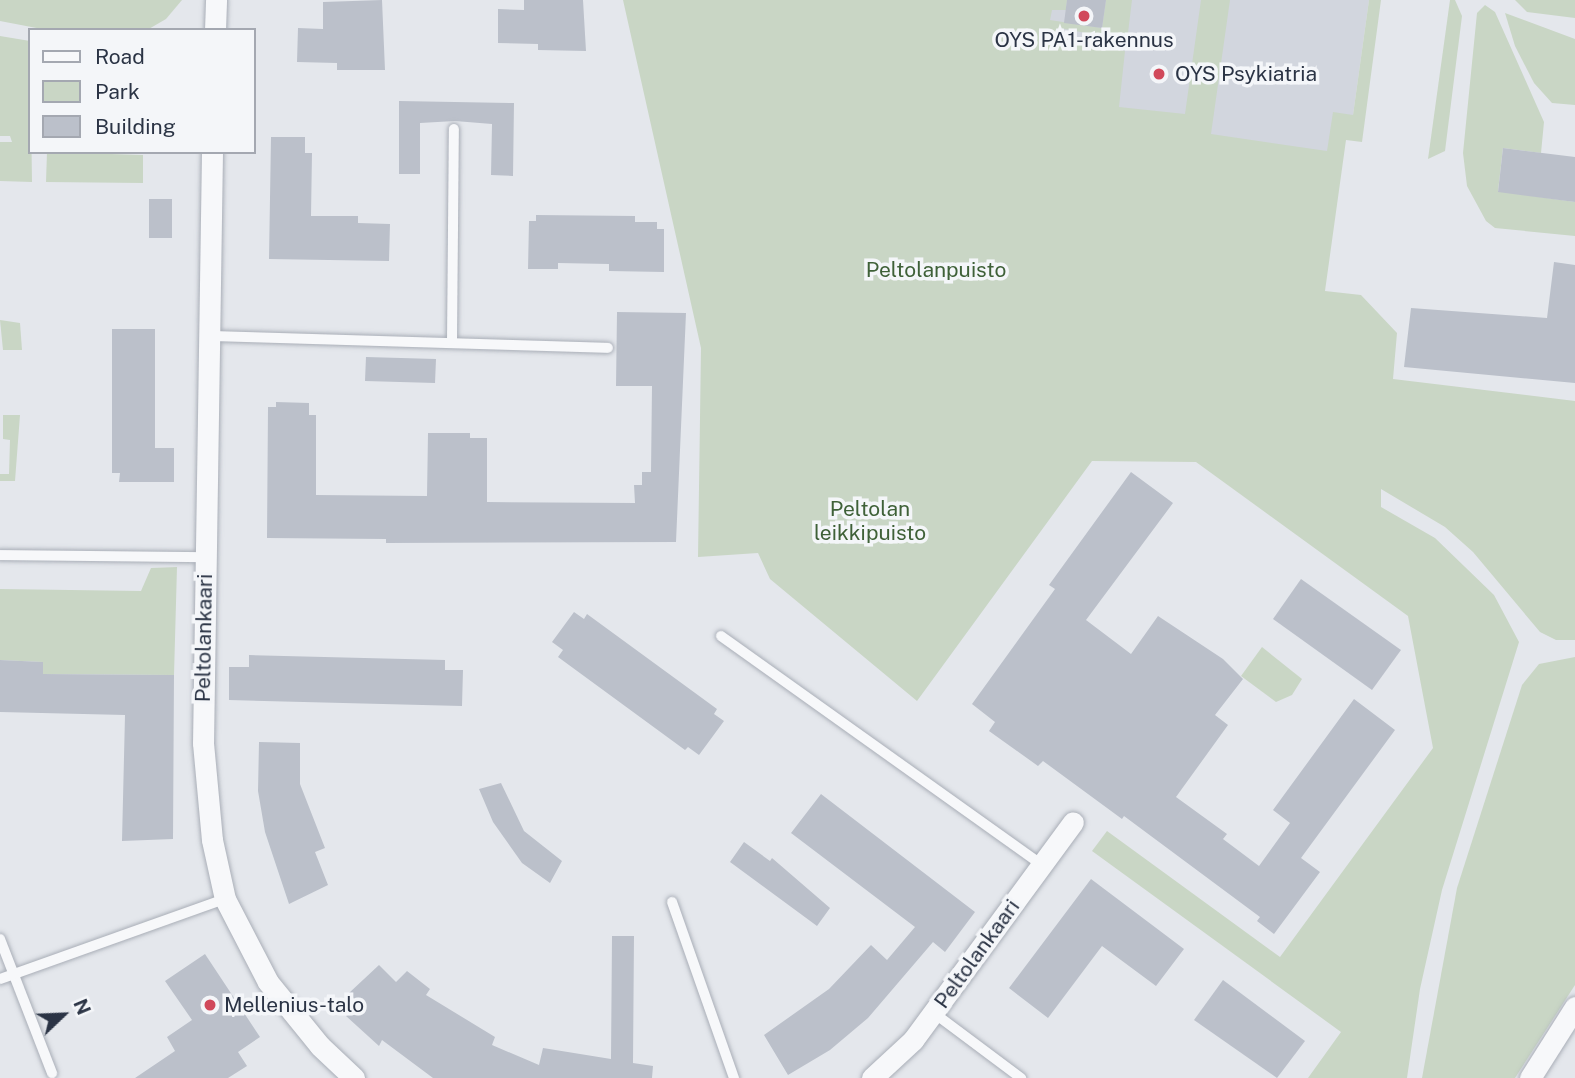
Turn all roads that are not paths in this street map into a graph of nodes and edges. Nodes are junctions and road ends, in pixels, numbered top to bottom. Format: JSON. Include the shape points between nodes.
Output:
{"nodes":[{"id":1,"x":216,"y":0,"type":"edge"},
{"id":2,"x":215,"y":28,"type":"edge"},
{"id":3,"x":454,"y":129,"type":"dead end"},
{"id":4,"x":212,"y":154,"type":"edge"},
{"id":5,"x":209,"y":336,"type":"junction"},
{"id":6,"x":452,"y":343,"type":"junction"},
{"id":7,"x":608,"y":348,"type":"dead end"},
{"id":8,"x":0,"y":555,"type":"edge"},
{"id":9,"x":205,"y":557,"type":"junction"},
{"id":10,"x":721,"y":636,"type":"dead end"},
{"id":11,"x":1073,"y":822,"type":"dead end"},
{"id":12,"x":1043,"y":866,"type":"junction"},
{"id":13,"x":225,"y":898,"type":"junction"},
{"id":14,"x":673,"y":902,"type":"dead end"},
{"id":15,"x":0,"y":939,"type":"edge"},
{"id":16,"x":14,"y":974,"type":"junction"},
{"id":17,"x":0,"y":979,"type":"edge"},
{"id":18,"x":1575,"y":1007,"type":"edge"},
{"id":19,"x":934,"y":1013,"type":"junction"},
{"id":20,"x":52,"y":1073,"type":"dead end"},
{"id":21,"x":354,"y":1078,"type":"edge"},
{"id":22,"x":734,"y":1078,"type":"edge"},
{"id":23,"x":872,"y":1078,"type":"edge"},
{"id":24,"x":1021,"y":1078,"type":"edge"},
{"id":25,"x":1530,"y":1078,"type":"edge"}],
"edges":[{"from":1,"to":2,"type":"street"},
{"from":3,"to":6,"type":"lane"},
{"from":4,"to":5,"type":"street","name":"Peltolankaari"},
{"from":5,"to":6,"type":"lane"},
{"from":5,"to":9,"type":"street","name":"Peltolankaari"},
{"from":6,"to":7,"type":"lane"},
{"from":8,"to":9,"type":"lane"},
{"from":9,"to":13,"type":"street","name":"Peltolankaari","via":[[202,743],[212,840]]},
{"from":10,"to":12,"type":"lane"},
{"from":11,"to":12,"type":"street","name":"Peltolankaari"},
{"from":12,"to":19,"type":"street","name":"Peltolankaari"},
{"from":13,"to":16,"type":"lane"},
{"from":13,"to":21,"type":"street","name":"Peltolankaari","via":[[268,982],[320,1046]]},
{"from":14,"to":22,"type":"lane"},
{"from":15,"to":16,"type":"lane"},
{"from":16,"to":17,"type":"lane"},
{"from":16,"to":20,"type":"lane"},
{"from":18,"to":25,"type":"street"},
{"from":19,"to":23,"type":"street","name":"Peltolankaari","via":[[914,1040]]},
{"from":19,"to":24,"type":"lane"}]}
